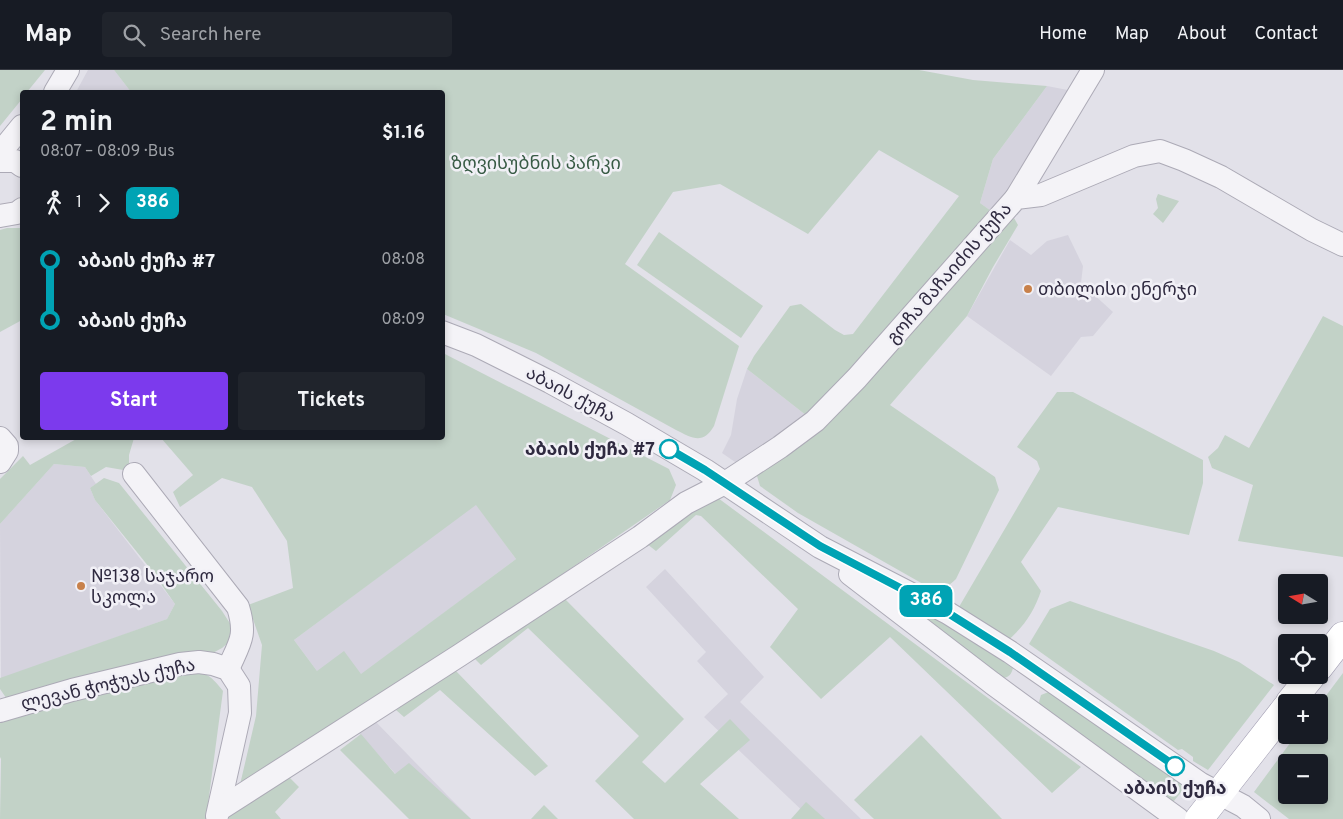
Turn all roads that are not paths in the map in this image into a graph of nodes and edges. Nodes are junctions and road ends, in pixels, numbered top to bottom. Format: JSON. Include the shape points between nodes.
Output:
{"nodes":[{"id":1,"x":1093,"y":70,"type":"edge"},
{"id":2,"x":20,"y":128,"type":"edge"},
{"id":3,"x":0,"y":153,"type":"edge"},
{"id":4,"x":0,"y":161,"type":"edge"},
{"id":5,"x":20,"y":165,"type":"edge"},
{"id":6,"x":1016,"y":198,"type":"junction"},
{"id":7,"x":1343,"y":245,"type":"edge"},
{"id":8,"x":445,"y":333,"type":"edge"},
{"id":9,"x":0,"y":438,"type":"edge"},
{"id":10,"x":0,"y":462,"type":"edge"},
{"id":11,"x":134,"y":474,"type":"dead end"},
{"id":12,"x":725,"y":483,"type":"junction"},
{"id":13,"x":820,"y":546,"type":"junction"},
{"id":14,"x":1343,"y":636,"type":"edge"},
{"id":15,"x":1013,"y":655,"type":"junction"},
{"id":16,"x":1328,"y":655,"type":"edge"},
{"id":17,"x":228,"y":669,"type":"junction"},
{"id":18,"x":992,"y":683,"type":"junction"},
{"id":19,"x":1305,"y":684,"type":"edge"},
{"id":20,"x":1058,"y":686,"type":"junction"},
{"id":21,"x":1297,"y":694,"type":"edge"},
{"id":22,"x":2,"y":707,"type":"edge"},
{"id":23,"x":1039,"y":717,"type":"junction"},
{"id":24,"x":1278,"y":718,"type":"edge"},
{"id":25,"x":1219,"y":793,"type":"junction"},
{"id":26,"x":218,"y":814,"type":"edge"},
{"id":27,"x":1178,"y":819,"type":"edge"},
{"id":28,"x":1199,"y":819,"type":"edge"},
{"id":29,"x":1259,"y":819,"type":"edge"}],
"edges":[{"from":1,"to":6,"type":"street"},
{"from":2,"to":3,"type":"street"},
{"from":4,"to":5,"type":"street","via":[[14,161]]},
{"from":6,"to":7,"type":"street","name":"გოჩა მაჩაიძის ქუჩა","via":[[1041,195],[1134,156],[1160,151],[1221,177]]},
{"from":6,"to":12,"type":"street","name":"გოჩა მაჩაიძის ქუჩა","via":[[815,421]]},
{"from":8,"to":12,"type":"street","name":"აბაის ქუჩა","via":[[550,382]]},
{"from":9,"to":10,"type":"street","via":[[8,451]]},
{"from":11,"to":17,"type":"street","via":[[238,607],[243,624],[242,637]]},
{"from":12,"to":13,"type":"street","name":"აბაის ქუჩა"},
{"from":12,"to":26,"type":"street","name":"გოჩა მაჩაიძის ქუჩა","via":[[686,503],[640,537]]},
{"from":13,"to":15,"type":"street","name":"აბაის ქუჩა","via":[[948,613]]},
{"from":13,"to":18,"type":"street","name":"აბაის ქუჩა","via":[[847,572]]},
{"from":14,"to":16,"type":"main road"},
{"from":15,"to":18,"type":"street","via":[[1020,668],[1016,679],[1009,683]]},
{"from":15,"to":20,"type":"street","name":"აბაის ქუჩა"},
{"from":17,"to":22,"type":"street","name":"ლევან ჭოჭუას ქუჩა","via":[[199,662],[180,664]]},
{"from":17,"to":26,"type":"street","via":[[239,686],[240,713]]},
{"from":18,"to":23,"type":"street","name":"აბაის ქუჩა"},
{"from":19,"to":21,"type":"main road"},
{"from":20,"to":23,"type":"street","via":[[1047,686],[1035,697]]},
{"from":20,"to":25,"type":"street","name":"აბაის ქუჩა"},
{"from":23,"to":27,"type":"street","name":"აბაის ქუჩა"},
{"from":24,"to":25,"type":"main road"},
{"from":25,"to":28,"type":"main road"},
{"from":25,"to":29,"type":"street","name":"აბაის ქუჩა"}]}
